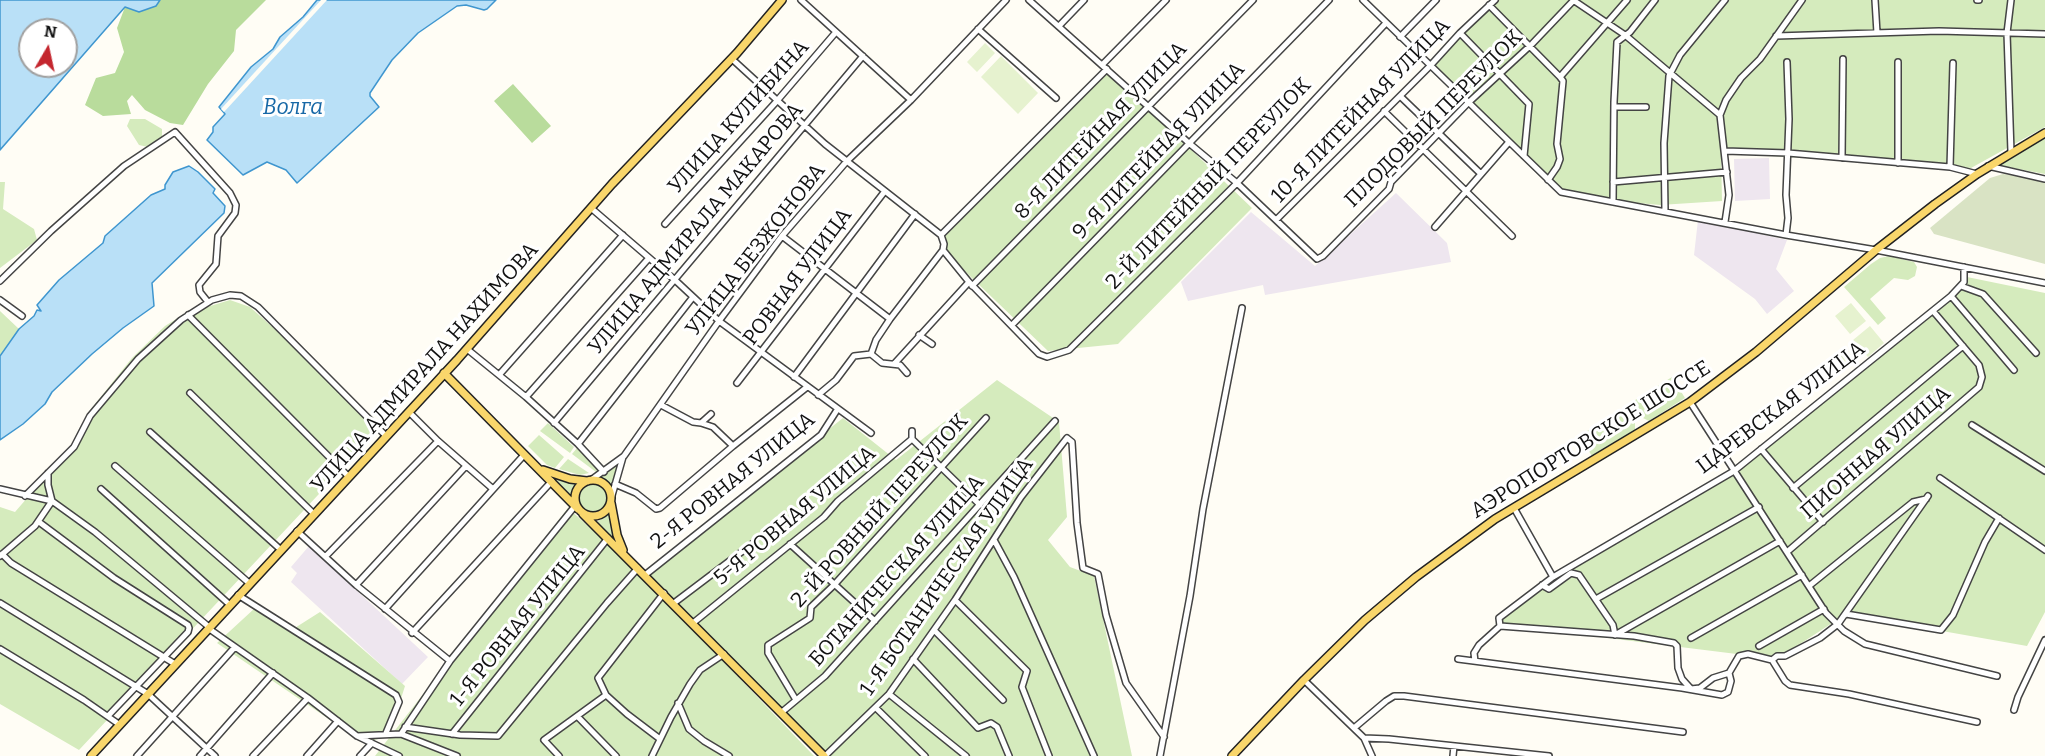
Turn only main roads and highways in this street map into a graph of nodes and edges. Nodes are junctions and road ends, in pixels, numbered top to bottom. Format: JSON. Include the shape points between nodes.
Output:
{"nodes":[{"id":1,"x":782,"y":0,"type":"edge"},
{"id":2,"x":2045,"y":133,"type":"edge"},
{"id":3,"x":444,"y":374,"type":"junction"},
{"id":4,"x":536,"y":466,"type":"junction"},
{"id":5,"x":590,"y":480,"type":"junction"},
{"id":6,"x":611,"y":500,"type":"junction"},
{"id":7,"x":579,"y":510,"type":"junction"},
{"id":8,"x":630,"y":559,"type":"junction"},
{"id":9,"x":91,"y":756,"type":"edge"},
{"id":10,"x":824,"y":756,"type":"edge"},
{"id":11,"x":1232,"y":756,"type":"edge"}],
"edges":[{"from":1,"to":3,"type":"main road","name":"УЛИЦА АДМИРАЛА НАХИМОВА"},
{"from":2,"to":11,"type":"main road","name":"АЭРОПОРТОВСКОЕ ШОССЕ","via":[[1988,166],[1876,250],[1756,352],[1690,402],[1514,508],[1416,577],[1365,620]]},
{"from":3,"to":4,"type":"main road"},
{"from":3,"to":9,"type":"main road","name":"УЛИЦА АДМИРАЛА НАХИМОВА"},
{"from":4,"to":5,"type":"main road","via":[[561,477]]},
{"from":4,"to":7,"type":"main road"},
{"from":5,"to":6,"type":"main road","via":[[608,488]]},
{"from":5,"to":7,"type":"main road","via":[[582,483],[575,495]]},
{"from":6,"to":7,"type":"main road","via":[[608,508],[597,516]]},
{"from":6,"to":8,"type":"main road","via":[[617,536]]},
{"from":7,"to":8,"type":"main road"},
{"from":8,"to":10,"type":"main road"}]}
